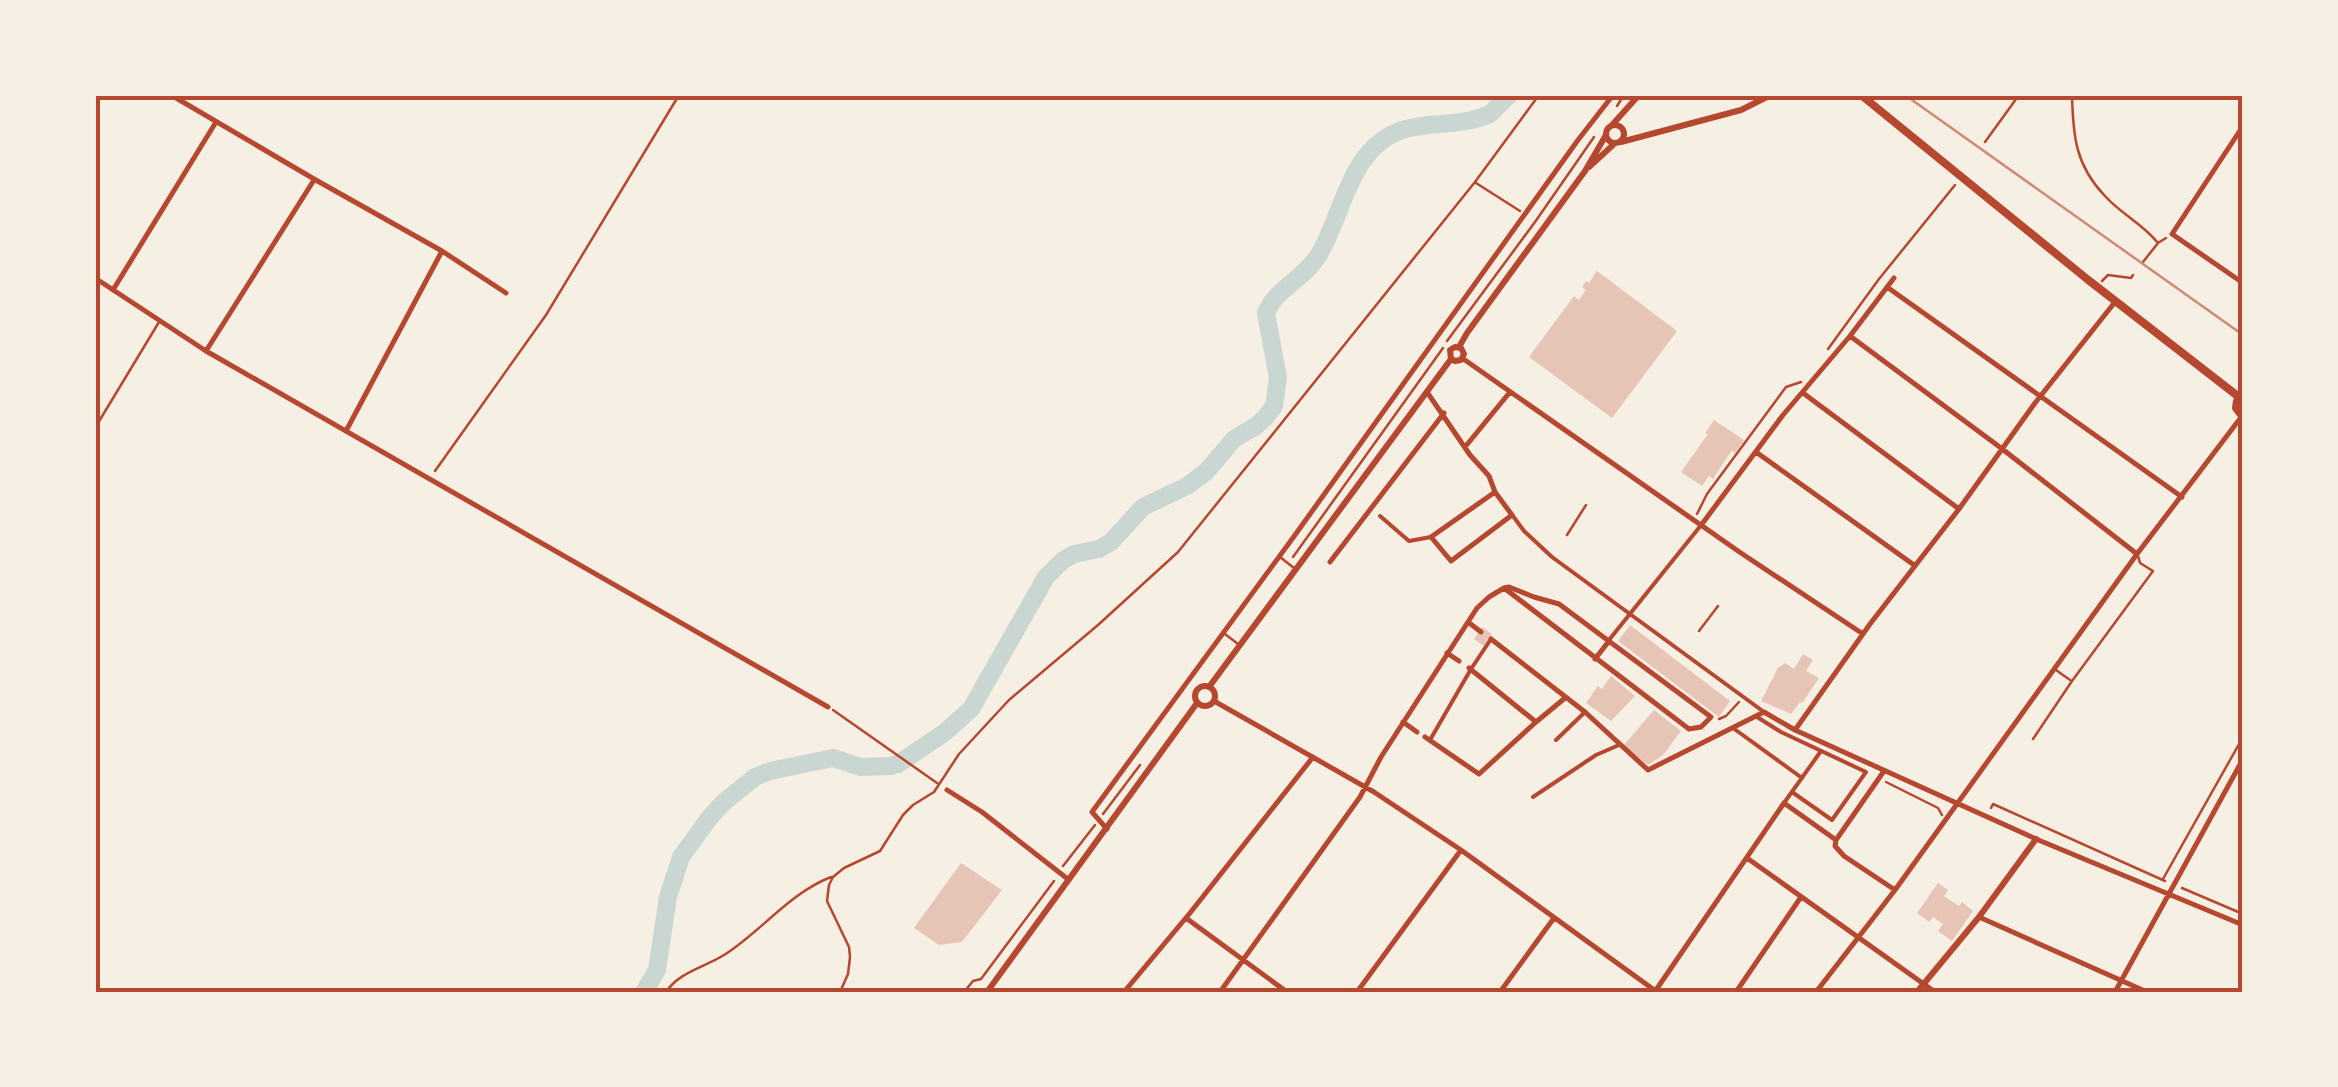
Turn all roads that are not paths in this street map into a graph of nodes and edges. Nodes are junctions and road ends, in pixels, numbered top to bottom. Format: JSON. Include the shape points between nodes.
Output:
{"nodes":[{"id":1,"x":171,"y":95,"type":"edge"},
{"id":2,"x":1613,"y":95,"type":"edge"},
{"id":3,"x":1640,"y":95,"type":"edge"},
{"id":4,"x":1771,"y":95,"type":"edge"},
{"id":5,"x":1862,"y":95,"type":"edge"},
{"id":6,"x":1632,"y":106,"type":"junction"},
{"id":7,"x":216,"y":122,"type":"junction"},
{"id":8,"x":1611,"y":126,"type":"junction"},
{"id":9,"x":2243,"y":126,"type":"edge"},
{"id":10,"x":1623,"y":130,"type":"junction"},
{"id":11,"x":1606,"y":135,"type":"junction"},
{"id":12,"x":1649,"y":135,"type":"junction"},
{"id":13,"x":1617,"y":143,"type":"junction"},
{"id":14,"x":1585,"y":171,"type":"junction"},
{"id":15,"x":314,"y":179,"type":"junction"},
{"id":16,"x":442,"y":251,"type":"junction"},
{"id":17,"x":95,"y":278,"type":"edge"},
{"id":18,"x":1894,"y":278,"type":"dead end"},
{"id":19,"x":2243,"y":283,"type":"edge"},
{"id":20,"x":1887,"y":287,"type":"junction"},
{"id":21,"x":113,"y":290,"type":"junction"},
{"id":22,"x":506,"y":293,"type":"dead end"},
{"id":23,"x":2115,"y":302,"type":"junction"},
{"id":24,"x":160,"y":320,"type":"junction"},
{"id":25,"x":1850,"y":336,"type":"junction"},
{"id":26,"x":1459,"y":347,"type":"junction"},
{"id":27,"x":206,"y":351,"type":"junction"},
{"id":28,"x":1462,"y":358,"type":"junction"},
{"id":29,"x":1450,"y":359,"type":"junction"},
{"id":30,"x":1426,"y":390,"type":"junction"},
{"id":31,"x":1510,"y":391,"type":"junction"},
{"id":32,"x":1803,"y":393,"type":"junction"},
{"id":33,"x":2041,"y":395,"type":"junction"},
{"id":34,"x":2241,"y":396,"type":"edge"},
{"id":35,"x":1444,"y":413,"type":"junction"},
{"id":36,"x":2242,"y":416,"type":"edge"},
{"id":37,"x":95,"y":428,"type":"edge"},
{"id":38,"x":346,"y":432,"type":"junction"},
{"id":39,"x":1465,"y":448,"type":"junction"},
{"id":40,"x":2001,"y":448,"type":"junction"},
{"id":41,"x":1756,"y":452,"type":"junction"},
{"id":42,"x":1495,"y":492,"type":"junction"},
{"id":43,"x":2182,"y":497,"type":"junction"},
{"id":44,"x":1959,"y":508,"type":"junction"},
{"id":45,"x":1512,"y":515,"type":"junction"},
{"id":46,"x":1380,"y":516,"type":"dead end"},
{"id":47,"x":1702,"y":524,"type":"junction"},
{"id":48,"x":1431,"y":537,"type":"junction"},
{"id":49,"x":2138,"y":554,"type":"junction"},
{"id":50,"x":1279,"y":556,"type":"junction"},
{"id":51,"x":1330,"y":562,"type":"dead end"},
{"id":52,"x":1292,"y":566,"type":"junction"},
{"id":53,"x":1914,"y":566,"type":"junction"},
{"id":54,"x":1504,"y":588,"type":"junction"},
{"id":55,"x":1630,"y":615,"type":"junction"},
{"id":56,"x":1468,"y":622,"type":"junction"},
{"id":57,"x":1482,"y":632,"type":"dead end"},
{"id":58,"x":1224,"y":633,"type":"junction"},
{"id":59,"x":1863,"y":634,"type":"junction"},
{"id":60,"x":1491,"y":639,"type":"joint"},
{"id":61,"x":1609,"y":640,"type":"junction"},
{"id":62,"x":1240,"y":645,"type":"junction"},
{"id":63,"x":1448,"y":653,"type":"junction"},
{"id":64,"x":1595,"y":658,"type":"junction"},
{"id":65,"x":1459,"y":661,"type":"dead end"},
{"id":66,"x":1470,"y":669,"type":"junction"},
{"id":67,"x":2055,"y":669,"type":"junction"},
{"id":68,"x":2072,"y":681,"type":"junction"},
{"id":69,"x":1210,"y":687,"type":"junction"},
{"id":70,"x":1566,"y":698,"type":"junction"},
{"id":71,"x":1214,"y":701,"type":"junction"},
{"id":72,"x":1197,"y":703,"type":"junction"},
{"id":73,"x":828,"y":707,"type":"road end"},
{"id":74,"x":1585,"y":712,"type":"junction"},
{"id":75,"x":1764,"y":712,"type":"junction"},
{"id":76,"x":1756,"y":716,"type":"junction"},
{"id":77,"x":1403,"y":722,"type":"junction"},
{"id":78,"x":1536,"y":722,"type":"junction"},
{"id":79,"x":1733,"y":728,"type":"junction"},
{"id":80,"x":1795,"y":730,"type":"junction"},
{"id":81,"x":1417,"y":732,"type":"dead end"},
{"id":82,"x":1427,"y":739,"type":"joint"},
{"id":83,"x":2033,"y":739,"type":"dead end"},
{"id":84,"x":1556,"y":740,"type":"dead end"},
{"id":85,"x":1619,"y":746,"type":"junction"},
{"id":86,"x":1820,"y":750,"type":"junction"},
{"id":87,"x":1312,"y":758,"type":"junction"},
{"id":88,"x":2243,"y":758,"type":"edge"},
{"id":89,"x":1884,"y":771,"type":"junction"},
{"id":90,"x":1802,"y":778,"type":"junction"},
{"id":91,"x":1366,"y":788,"type":"junction"},
{"id":92,"x":947,"y":790,"type":"dead end"},
{"id":93,"x":1792,"y":792,"type":"junction"},
{"id":94,"x":1533,"y":797,"type":"dead end"},
{"id":95,"x":1784,"y":803,"type":"junction"},
{"id":96,"x":1957,"y":803,"type":"junction"},
{"id":97,"x":1106,"y":829,"type":"junction"},
{"id":98,"x":2036,"y":839,"type":"junction"},
{"id":99,"x":1835,"y":843,"type":"junction"},
{"id":100,"x":1461,"y":850,"type":"junction"},
{"id":101,"x":1746,"y":858,"type":"junction"},
{"id":102,"x":1068,"y":880,"type":"junction"},
{"id":103,"x":1895,"y":890,"type":"junction"},
{"id":104,"x":2168,"y":893,"type":"junction"},
{"id":105,"x":1802,"y":897,"type":"junction"},
{"id":106,"x":1979,"y":917,"type":"junction"},
{"id":107,"x":1186,"y":918,"type":"junction"},
{"id":108,"x":1554,"y":918,"type":"junction"},
{"id":109,"x":2243,"y":924,"type":"edge"},
{"id":110,"x":1859,"y":938,"type":"junction"},
{"id":111,"x":1244,"y":960,"type":"junction"},
{"id":112,"x":2121,"y":981,"type":"junction"},
{"id":113,"x":1924,"y":984,"type":"junction"},
{"id":114,"x":1655,"y":991,"type":"edge"},
{"id":115,"x":988,"y":992,"type":"edge"},
{"id":116,"x":1124,"y":992,"type":"edge"},
{"id":117,"x":1220,"y":992,"type":"edge"},
{"id":118,"x":1287,"y":992,"type":"edge"},
{"id":119,"x":1357,"y":992,"type":"edge"},
{"id":120,"x":1500,"y":992,"type":"edge"},
{"id":121,"x":1736,"y":992,"type":"edge"},
{"id":122,"x":1816,"y":992,"type":"edge"},
{"id":123,"x":1918,"y":992,"type":"edge"},
{"id":124,"x":1935,"y":992,"type":"edge"},
{"id":125,"x":2115,"y":992,"type":"edge"},
{"id":126,"x":2146,"y":992,"type":"edge"}],
"edges":[{"from":1,"to":7,"type":"street"},
{"from":2,"to":50,"type":"street"},
{"from":3,"to":6,"type":"street"},
{"from":4,"to":12,"type":"street"},
{"from":5,"to":23,"type":"main road"},
{"from":6,"to":8,"type":"street"},
{"from":6,"to":10,"type":"street"},
{"from":7,"to":15,"type":"street"},
{"from":7,"to":21,"type":"street"},
{"from":8,"to":10,"type":"street"},
{"from":8,"to":11,"type":"street"},
{"from":9,"to":19,"type":"street","via":[[2172,234]]},
{"from":10,"to":12,"type":"street"},
{"from":10,"to":13,"type":"street"},
{"from":11,"to":13,"type":"street"},
{"from":11,"to":14,"type":"street"},
{"from":12,"to":13,"type":"street"},
{"from":13,"to":14,"type":"street"},
{"from":14,"to":26,"type":"street"},
{"from":15,"to":16,"type":"street"},
{"from":15,"to":27,"type":"street"},
{"from":16,"to":22,"type":"street"},
{"from":16,"to":38,"type":"street"},
{"from":17,"to":21,"type":"street"},
{"from":18,"to":20,"type":"street"},
{"from":20,"to":25,"type":"street"},
{"from":20,"to":33,"type":"street"},
{"from":21,"to":24,"type":"street"},
{"from":23,"to":33,"type":"street"},
{"from":23,"to":34,"type":"main road"},
{"from":24,"to":27,"type":"street"},
{"from":24,"to":37,"type":"lane"},
{"from":25,"to":32,"type":"street"},
{"from":25,"to":40,"type":"street"},
{"from":26,"to":28,"type":"street"},
{"from":26,"to":29,"type":"street","via":[[1450,350]]},
{"from":27,"to":38,"type":"street"},
{"from":28,"to":29,"type":"street"},
{"from":28,"to":31,"type":"street"},
{"from":29,"to":30,"type":"street"},
{"from":30,"to":35,"type":"street"},
{"from":30,"to":52,"type":"street"},
{"from":31,"to":39,"type":"street"},
{"from":31,"to":47,"type":"street"},
{"from":32,"to":41,"type":"street"},
{"from":32,"to":44,"type":"street"},
{"from":33,"to":40,"type":"street"},
{"from":33,"to":43,"type":"street"},
{"from":34,"to":36,"type":"main road","via":[[2236,408]]},
{"from":35,"to":39,"type":"street"},
{"from":35,"to":51,"type":"street"},
{"from":36,"to":43,"type":"street"},
{"from":38,"to":73,"type":"street"},
{"from":39,"to":42,"type":"street"},
{"from":40,"to":44,"type":"street"},
{"from":40,"to":49,"type":"street"},
{"from":41,"to":47,"type":"street"},
{"from":41,"to":53,"type":"street"},
{"from":42,"to":45,"type":"street"},
{"from":42,"to":48,"type":"street"},
{"from":43,"to":49,"type":"street"},
{"from":44,"to":53,"type":"street"},
{"from":45,"to":48,"type":"street","via":[[1451,561]]},
{"from":45,"to":55,"type":"street","via":[[1552,557]]},
{"from":46,"to":48,"type":"street","via":[[1409,541]]},
{"from":47,"to":55,"type":"street"},
{"from":47,"to":59,"type":"street"},
{"from":49,"to":67,"type":"street"},
{"from":49,"to":68,"type":"lane","via":[[2153,572]]},
{"from":50,"to":52,"type":"lane"},
{"from":50,"to":58,"type":"street"},
{"from":52,"to":62,"type":"street"},
{"from":53,"to":59,"type":"street"},
{"from":54,"to":56,"type":"street"},
{"from":54,"to":61,"type":"street","via":[[1554,601]]},
{"from":54,"to":64,"type":"street"},
{"from":55,"to":61,"type":"street"},
{"from":55,"to":75,"type":"street"},
{"from":56,"to":57,"type":"street"},
{"from":56,"to":63,"type":"street"},
{"from":58,"to":62,"type":"lane"},
{"from":58,"to":97,"type":"street","via":[[1092,812]]},
{"from":59,"to":80,"type":"street"},
{"from":60,"to":66,"type":"street"},
{"from":60,"to":70,"type":"street"},
{"from":61,"to":64,"type":"street"},
{"from":61,"to":64,"type":"street","via":[[1712,717],[1689,729]]},
{"from":62,"to":69,"type":"street"},
{"from":63,"to":65,"type":"street"},
{"from":63,"to":77,"type":"street"},
{"from":66,"to":78,"type":"street"},
{"from":66,"to":82,"type":"street"},
{"from":67,"to":68,"type":"lane"},
{"from":67,"to":96,"type":"street"},
{"from":68,"to":83,"type":"lane"},
{"from":69,"to":71,"type":"street"},
{"from":69,"to":72,"type":"street","via":[[1197,690]]},
{"from":70,"to":74,"type":"street"},
{"from":70,"to":78,"type":"street"},
{"from":71,"to":72,"type":"street"},
{"from":71,"to":87,"type":"street"},
{"from":72,"to":97,"type":"street"},
{"from":74,"to":84,"type":"street"},
{"from":74,"to":85,"type":"street"},
{"from":75,"to":76,"type":"street"},
{"from":75,"to":80,"type":"street"},
{"from":76,"to":79,"type":"street"},
{"from":76,"to":86,"type":"street"},
{"from":77,"to":81,"type":"street"},
{"from":77,"to":91,"type":"street"},
{"from":78,"to":82,"type":"street","via":[[1479,774]]},
{"from":79,"to":85,"type":"street","via":[[1648,770]]},
{"from":79,"to":90,"type":"street"},
{"from":80,"to":89,"type":"street"},
{"from":85,"to":94,"type":"street"},
{"from":86,"to":90,"type":"street"},
{"from":86,"to":93,"type":"street","via":[[1866,772],[1832,820]]},
{"from":87,"to":91,"type":"street"},
{"from":87,"to":107,"type":"street"},
{"from":88,"to":104,"type":"street"},
{"from":89,"to":96,"type":"street"},
{"from":89,"to":99,"type":"street"},
{"from":90,"to":93,"type":"street"},
{"from":91,"to":100,"type":"street"},
{"from":91,"to":111,"type":"street"},
{"from":92,"to":102,"type":"street"},
{"from":93,"to":95,"type":"street"},
{"from":95,"to":99,"type":"street"},
{"from":95,"to":101,"type":"street"},
{"from":96,"to":98,"type":"street"},
{"from":96,"to":103,"type":"street"},
{"from":97,"to":102,"type":"street"},
{"from":98,"to":104,"type":"street"},
{"from":98,"to":106,"type":"street"},
{"from":99,"to":103,"type":"street"},
{"from":100,"to":108,"type":"street"},
{"from":100,"to":119,"type":"street"},
{"from":101,"to":105,"type":"street"},
{"from":101,"to":114,"type":"street"},
{"from":102,"to":115,"type":"street"},
{"from":103,"to":110,"type":"street"},
{"from":104,"to":109,"type":"street"},
{"from":104,"to":112,"type":"street"},
{"from":105,"to":110,"type":"street"},
{"from":105,"to":121,"type":"street"},
{"from":106,"to":112,"type":"street"},
{"from":106,"to":113,"type":"street"},
{"from":107,"to":111,"type":"street"},
{"from":107,"to":116,"type":"street"},
{"from":108,"to":114,"type":"street"},
{"from":108,"to":120,"type":"street"},
{"from":110,"to":113,"type":"street"},
{"from":110,"to":122,"type":"street"},
{"from":111,"to":117,"type":"street"},
{"from":111,"to":118,"type":"street"},
{"from":112,"to":125,"type":"street"},
{"from":112,"to":126,"type":"street"},
{"from":113,"to":123,"type":"street"},
{"from":113,"to":124,"type":"street"}]}
